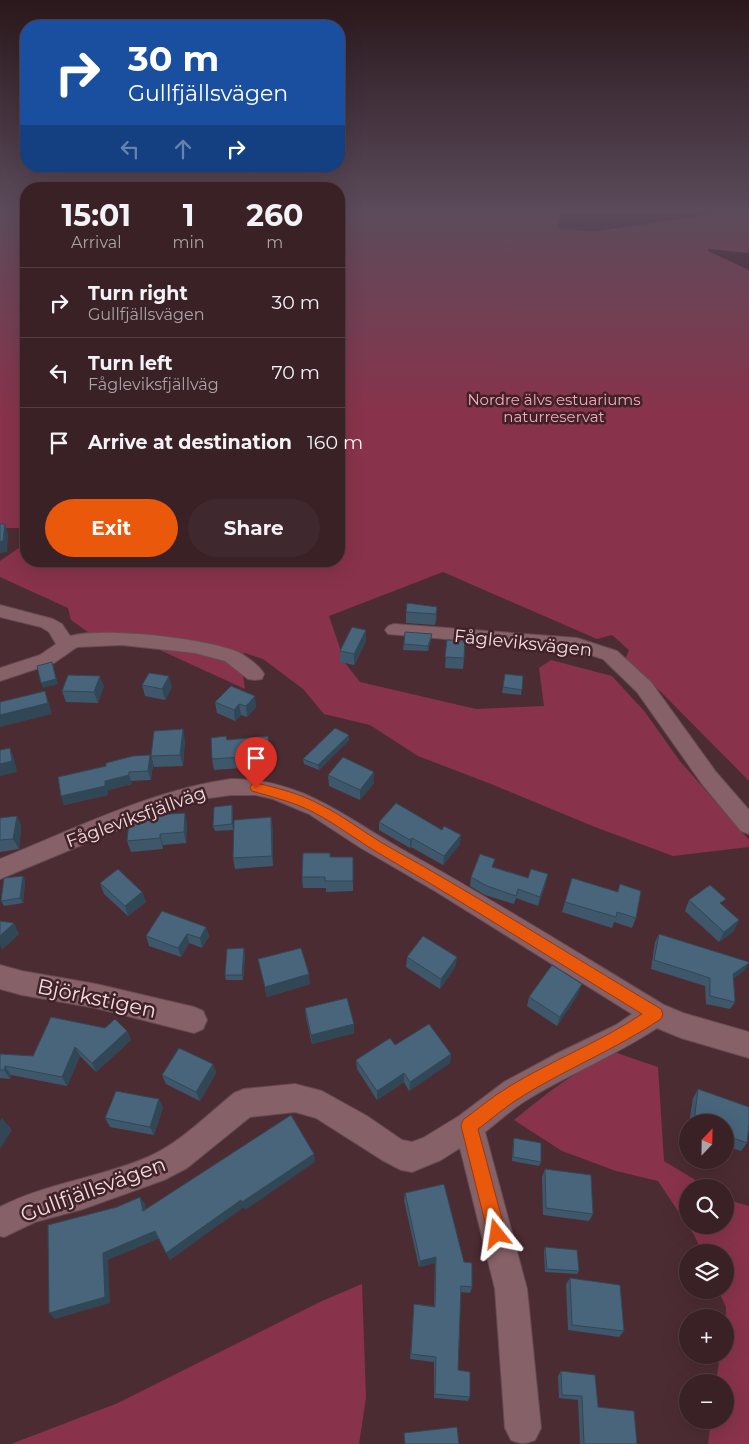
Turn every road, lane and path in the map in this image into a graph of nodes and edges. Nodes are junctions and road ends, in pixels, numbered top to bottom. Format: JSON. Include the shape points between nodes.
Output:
{"nodes":[{"id":1,"x":0,"y":611,"type":"edge"},
{"id":2,"x":394,"y":630,"type":"dead end"},
{"id":3,"x":66,"y":645,"type":"junction"},
{"id":4,"x":255,"y":674,"type":"dead end"},
{"id":5,"x":0,"y":675,"type":"edge"},
{"id":6,"x":749,"y":824,"type":"edge"},
{"id":7,"x":0,"y":869,"type":"edge"},
{"id":8,"x":0,"y":976,"type":"edge"},
{"id":9,"x":655,"y":1014,"type":"junction"},
{"id":10,"x":194,"y":1020,"type":"dead end"},
{"id":11,"x":749,"y":1045,"type":"edge"},
{"id":12,"x":469,"y":1126,"type":"junction"},
{"id":13,"x":4,"y":1222,"type":"dead end"},
{"id":14,"x":523,"y":1428,"type":"dead end"}],
"edges":[{"from":1,"to":3,"type":"street","via":[[56,628]]},
{"from":2,"to":6,"type":"street","name":"Fågleviksvägen","via":[[577,644],[610,655],[644,687],[709,778]]},
{"from":3,"to":4,"type":"street","via":[[80,640],[122,639],[195,647],[232,657]]},
{"from":3,"to":5,"type":"street","via":[[34,665]]},
{"from":7,"to":9,"type":"street","name":"Fågleviksfjällväg","via":[[186,796],[217,788],[256,788],[277,792],[317,808]]},
{"from":8,"to":10,"type":"street","name":"Björkstigen"},
{"from":9,"to":11,"type":"street","name":"Fågleviksfjällväg"},
{"from":9,"to":12,"type":"street","name":"Gullfjällsvägen","via":[[625,1034],[514,1092]]},
{"from":12,"to":13,"type":"street","name":"Gullfjällsvägen","via":[[431,1150],[412,1157],[392,1150],[322,1105],[295,1098],[244,1103],[177,1158],[154,1170],[30,1208]]},
{"from":12,"to":14,"type":"street","via":[[511,1288]]}]}
